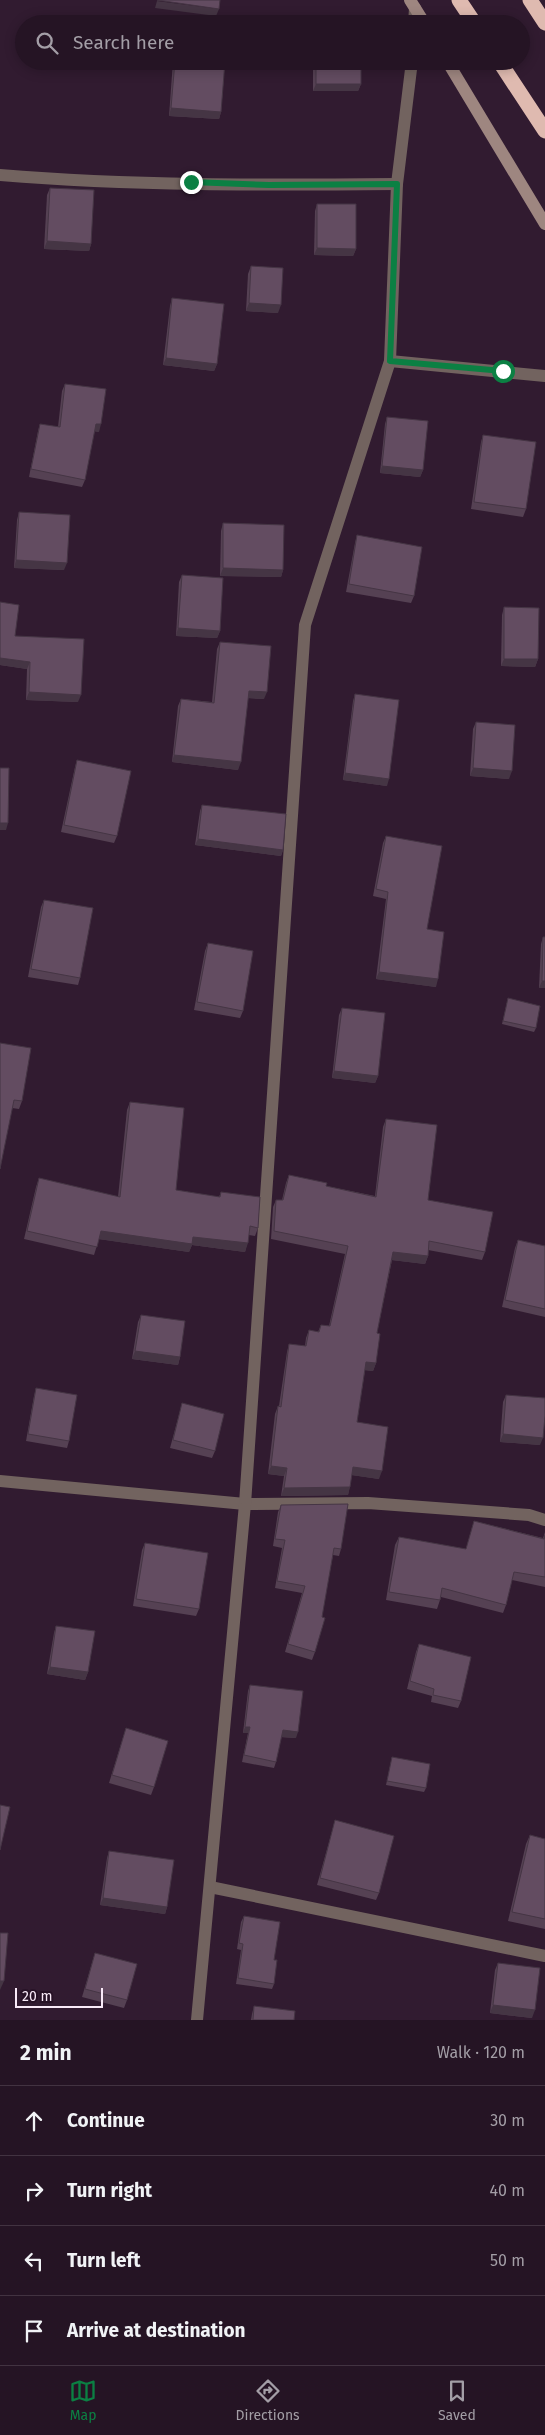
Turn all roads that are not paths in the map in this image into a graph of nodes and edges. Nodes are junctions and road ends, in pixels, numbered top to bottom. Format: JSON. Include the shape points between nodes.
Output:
{"nodes":[{"id":1,"x":459,"y":0,"type":"edge"},
{"id":2,"x":530,"y":0,"type":"edge"},
{"id":3,"x":412,"y":4,"type":"edge"},
{"id":4,"x":419,"y":15,"type":"edge"},
{"id":5,"x":469,"y":15,"type":"edge"},
{"id":6,"x":545,"y":23,"type":"edge"},
{"id":7,"x":411,"y":70,"type":"edge"},
{"id":8,"x":452,"y":70,"type":"edge"},
{"id":9,"x":505,"y":70,"type":"edge"},
{"id":10,"x":545,"y":131,"type":"edge"},
{"id":11,"x":0,"y":175,"type":"edge"},
{"id":12,"x":397,"y":184,"type":"junction"},
{"id":13,"x":545,"y":224,"type":"edge"},
{"id":14,"x":390,"y":361,"type":"junction"},
{"id":15,"x":545,"y":376,"type":"edge"},
{"id":16,"x":0,"y":1481,"type":"edge"},
{"id":17,"x":245,"y":1504,"type":"junction"},
{"id":18,"x":545,"y":1520,"type":"edge"},
{"id":19,"x":210,"y":1887,"type":"junction"},
{"id":20,"x":545,"y":1956,"type":"edge"},
{"id":21,"x":197,"y":2020,"type":"edge"}],
"edges":[{"from":1,"to":5,"type":"highway"},
{"from":2,"to":6,"type":"highway"},
{"from":3,"to":4,"type":"street"},
{"from":7,"to":12,"type":"street"},
{"from":8,"to":13,"type":"street"},
{"from":9,"to":10,"type":"highway"},
{"from":11,"to":12,"type":"street","via":[[64,180],[269,185]]},
{"from":12,"to":14,"type":"street"},
{"from":14,"to":15,"type":"street"},
{"from":14,"to":17,"type":"street","via":[[305,625]]},
{"from":16,"to":17,"type":"street"},
{"from":17,"to":18,"type":"street","via":[[368,1503],[529,1515]]},
{"from":17,"to":19,"type":"street"},
{"from":19,"to":20,"type":"street"},
{"from":19,"to":21,"type":"street"}]}
